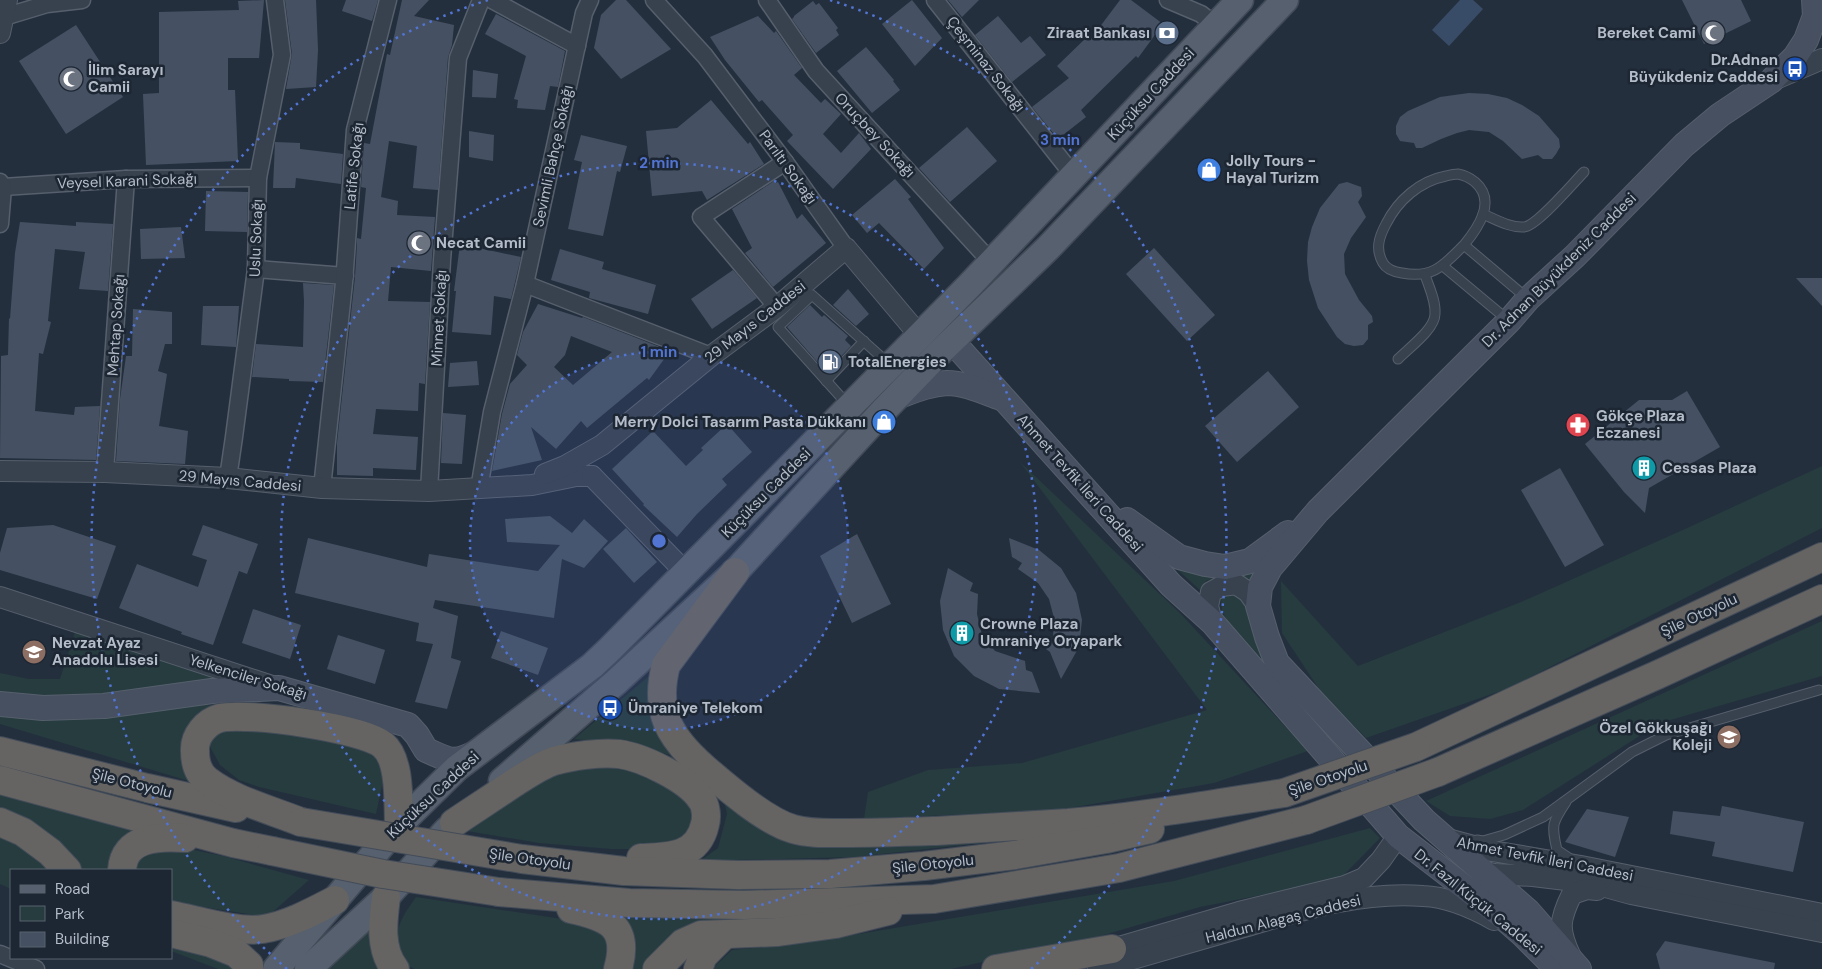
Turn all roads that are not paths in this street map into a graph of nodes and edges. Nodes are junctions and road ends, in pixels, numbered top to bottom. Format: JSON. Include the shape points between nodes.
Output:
{"nodes":[{"id":1,"x":82,"y":0,"type":"edge"},
{"id":2,"x":275,"y":0,"type":"edge"},
{"id":3,"x":388,"y":0,"type":"edge"},
{"id":4,"x":481,"y":0,"type":"edge"},
{"id":5,"x":492,"y":0,"type":"edge"},
{"id":6,"x":590,"y":0,"type":"edge"},
{"id":7,"x":654,"y":0,"type":"edge"},
{"id":8,"x":767,"y":0,"type":"edge"},
{"id":9,"x":935,"y":0,"type":"edge"},
{"id":10,"x":1168,"y":0,"type":"edge"},
{"id":11,"x":1240,"y":0,"type":"edge"},
{"id":12,"x":1285,"y":0,"type":"edge"},
{"id":13,"x":1814,"y":0,"type":"edge"},
{"id":14,"x":3,"y":17,"type":"edge"},
{"id":15,"x":1216,"y":26,"type":"junction"},
{"id":16,"x":577,"y":46,"type":"junction"},
{"id":17,"x":1822,"y":59,"type":"edge"},
{"id":18,"x":1771,"y":81,"type":"junction"},
{"id":19,"x":785,"y":162,"type":"junction"},
{"id":20,"x":1584,"y":172,"type":"dead end"},
{"id":21,"x":1074,"y":176,"type":"junction"},
{"id":22,"x":258,"y":178,"type":"junction"},
{"id":23,"x":126,"y":179,"type":"junction"},
{"id":24,"x":1,"y":186,"type":"edge"},
{"id":25,"x":1483,"y":214,"type":"junction"},
{"id":26,"x":0,"y":224,"type":"edge"},
{"id":27,"x":1464,"y":245,"type":"junction"},
{"id":28,"x":846,"y":248,"type":"junction"},
{"id":29,"x":992,"y":263,"type":"junction"},
{"id":30,"x":1443,"y":266,"type":"junction"},
{"id":31,"x":256,"y":269,"type":"junction"},
{"id":32,"x":1425,"y":275,"type":"junction"},
{"id":33,"x":345,"y":276,"type":"junction"},
{"id":34,"x":525,"y":284,"type":"junction"},
{"id":35,"x":970,"y":286,"type":"junction"},
{"id":36,"x":1528,"y":299,"type":"junction"},
{"id":37,"x":777,"y":307,"type":"junction"},
{"id":38,"x":1509,"y":321,"type":"junction"},
{"id":39,"x":920,"y":336,"type":"junction"},
{"id":40,"x":864,"y":341,"type":"junction"},
{"id":41,"x":952,"y":341,"type":"junction"},
{"id":42,"x":711,"y":356,"type":"junction"},
{"id":43,"x":1398,"y":359,"type":"dead end"},
{"id":44,"x":891,"y":366,"type":"junction"},
{"id":45,"x":826,"y":381,"type":"junction"},
{"id":46,"x":897,"y":397,"type":"junction"},
{"id":47,"x":1004,"y":399,"type":"junction"},
{"id":48,"x":850,"y":408,"type":"junction"},
{"id":49,"x":602,"y":445,"type":"junction"},
{"id":50,"x":0,"y":471,"type":"edge"},
{"id":51,"x":105,"y":472,"type":"junction"},
{"id":52,"x":592,"y":476,"type":"junction"},
{"id":53,"x":228,"y":478,"type":"junction"},
{"id":54,"x":322,"y":488,"type":"junction"},
{"id":55,"x":479,"y":488,"type":"junction"},
{"id":56,"x":1085,"y":489,"type":"junction"},
{"id":57,"x":429,"y":491,"type":"junction"},
{"id":58,"x":1318,"y":510,"type":"junction"},
{"id":59,"x":1822,"y":557,"type":"edge"},
{"id":60,"x":735,"y":572,"type":"junction"},
{"id":61,"x":687,"y":574,"type":"junction"},
{"id":62,"x":0,"y":597,"type":"edge"},
{"id":63,"x":1822,"y":599,"type":"edge"},
{"id":64,"x":1258,"y":606,"type":"junction"},
{"id":65,"x":1212,"y":622,"type":"junction"},
{"id":66,"x":279,"y":688,"type":"junction"},
{"id":67,"x":1819,"y":690,"type":"dead end"},
{"id":68,"x":0,"y":704,"type":"edge"},
{"id":69,"x":0,"y":735,"type":"edge"},
{"id":70,"x":483,"y":749,"type":"junction"},
{"id":71,"x":0,"y":751,"type":"edge"},
{"id":72,"x":0,"y":780,"type":"edge"},
{"id":73,"x":148,"y":788,"type":"junction"},
{"id":74,"x":1284,"y":793,"type":"junction"},
{"id":75,"x":1571,"y":796,"type":"junction"},
{"id":76,"x":0,"y":822,"type":"edge"},
{"id":77,"x":301,"y":822,"type":"junction"},
{"id":78,"x":454,"y":823,"type":"junction"},
{"id":79,"x":399,"y":825,"type":"junction"},
{"id":80,"x":1398,"y":836,"type":"junction"},
{"id":81,"x":1447,"y":839,"type":"junction"},
{"id":82,"x":233,"y":843,"type":"junction"},
{"id":83,"x":522,"y":859,"type":"junction"},
{"id":84,"x":1581,"y":866,"type":"junction"},
{"id":85,"x":66,"y":869,"type":"edge"},
{"id":86,"x":122,"y":869,"type":"edge"},
{"id":87,"x":1484,"y":872,"type":"junction"},
{"id":88,"x":499,"y":892,"type":"junction"},
{"id":89,"x":1631,"y":894,"type":"junction"},
{"id":90,"x":386,"y":897,"type":"junction"},
{"id":91,"x":934,"y":898,"type":"junction"},
{"id":92,"x":335,"y":900,"type":"junction"},
{"id":93,"x":1822,"y":914,"type":"edge"},
{"id":94,"x":172,"y":915,"type":"edge"},
{"id":95,"x":1822,"y":932,"type":"edge"},
{"id":96,"x":172,"y":933,"type":"edge"},
{"id":97,"x":724,"y":935,"type":"junction"},
{"id":98,"x":1524,"y":935,"type":"junction"},
{"id":99,"x":12,"y":959,"type":"edge"},
{"id":100,"x":1121,"y":961,"type":"edge"},
{"id":101,"x":1570,"y":967,"type":"edge"},
{"id":102,"x":36,"y":969,"type":"edge"},
{"id":103,"x":249,"y":969,"type":"edge"},
{"id":104,"x":276,"y":969,"type":"edge"},
{"id":105,"x":308,"y":969,"type":"edge"},
{"id":106,"x":394,"y":969,"type":"edge"},
{"id":107,"x":618,"y":969,"type":"edge"},
{"id":108,"x":657,"y":969,"type":"edge"},
{"id":109,"x":698,"y":969,"type":"edge"},
{"id":110,"x":996,"y":969,"type":"edge"},
{"id":111,"x":1043,"y":969,"type":"edge"}],
"edges":[{"from":1,"to":14,"type":"street","via":[[47,4]]},
{"from":2,"to":22,"type":"street","name":"Uslu Sokağı","via":[[282,55]]},
{"from":3,"to":33,"type":"street","name":"Latife Sokağı","via":[[355,130]]},
{"from":4,"to":57,"type":"street","name":"Minnet Sokağı","via":[[458,58]]},
{"from":5,"to":16,"type":"street"},
{"from":6,"to":16,"type":"street","name":"Sevimli Bahçe Sokağı"},
{"from":7,"to":19,"type":"street","name":"Parıltı Sokağı","via":[[705,56]]},
{"from":8,"to":29,"type":"street","name":"Oruçbey Sokağı","via":[[816,71]]},
{"from":9,"to":21,"type":"street","name":"Çeşminaz Sokağı"},
{"from":10,"to":15,"type":"street","via":[[1201,14]]},
{"from":11,"to":15,"type":"main road","name":"Küçüksu Caddesi"},
{"from":12,"to":41,"type":"main road","via":[[1048,248]]},
{"from":13,"to":18,"type":"main road","via":[[1815,16],[1806,40],[1795,57]]},
{"from":15,"to":21,"type":"main road","name":"Küçüksu Caddesi"},
{"from":16,"to":34,"type":"street","name":"Sevimli Bahçe Sokağı"},
{"from":17,"to":18,"type":"street","name":"Dr. Adnan Büyükdeniz Caddesi"},
{"from":18,"to":36,"type":"main road","name":"Dr. Adnan Büyükdeniz Caddesi","via":[[1720,115],[1684,145]]},
{"from":19,"to":28,"type":"street","name":"Parıltı Sokağı"},
{"from":19,"to":37,"type":"street","via":[[701,217]]},
{"from":20,"to":25,"type":"lane","via":[[1537,221],[1525,227],[1506,224]]},
{"from":21,"to":29,"type":"main road","name":"Küçüksu Caddesi"},
{"from":22,"to":23,"type":"street","name":"Veysel Karani Sokağı"},
{"from":22,"to":31,"type":"street","name":"Uslu Sokağı"},
{"from":23,"to":24,"type":"street","name":"Veysel Karani Sokağı"},
{"from":23,"to":51,"type":"street","name":"Mehtap Sokağı"},
{"from":24,"to":26,"type":"street"},
{"from":25,"to":27,"type":"lane"},
{"from":25,"to":32,"type":"lane","via":[[1486,202],[1480,187],[1457,174],[1418,186],[1402,200],[1378,238],[1378,252],[1393,272]]},
{"from":27,"to":30,"type":"lane"},
{"from":27,"to":36,"type":"lane"},
{"from":28,"to":37,"type":"street","name":"29 Mayıs Caddesi"},
{"from":28,"to":39,"type":"street","name":"Parıltı Sokağı"},
{"from":29,"to":35,"type":"main road","name":"Küçüksu Caddesi"},
{"from":30,"to":32,"type":"lane"},
{"from":30,"to":38,"type":"lane"},
{"from":31,"to":33,"type":"street"},
{"from":31,"to":53,"type":"street","name":"Uslu Sokağı"},
{"from":32,"to":43,"type":"lane","via":[[1434,302],[1432,326]]},
{"from":33,"to":54,"type":"street","name":"Latife Sokağı"},
{"from":34,"to":42,"type":"street"},
{"from":34,"to":55,"type":"street","name":"Sevimli Bahçe Sokağı","via":[[492,412]]},
{"from":35,"to":39,"type":"main road","name":"Küçüksu Caddesi"},
{"from":35,"to":41,"type":"main road","via":[[952,324]]},
{"from":36,"to":38,"type":"main road","name":"Dr. Adnan Büyükdeniz Caddesi"},
{"from":37,"to":42,"type":"street","name":"29 Mayıs Caddesi"},
{"from":38,"to":58,"type":"main road","name":"Dr. Adnan Büyükdeniz Caddesi"},
{"from":39,"to":44,"type":"main road","name":"Küçüksu Caddesi"},
{"from":39,"to":46,"type":"main road","via":[[919,355]]},
{"from":40,"to":44,"type":"lane"},
{"from":40,"to":45,"type":"lane"},
{"from":40,"to":45,"type":"lane","via":[[812,295],[778,327]]},
{"from":41,"to":46,"type":"main road"},
{"from":41,"to":47,"type":"main road","name":"Ahmet Tevfik İleri Caddesi"},
{"from":42,"to":49,"type":"street","name":"29 Mayıs Caddesi"},
{"from":44,"to":48,"type":"main road","name":"Küçüksu Caddesi"},
{"from":45,"to":48,"type":"lane"},
{"from":46,"to":47,"type":"main road","via":[[925,386],[947,383],[967,386]]},
{"from":46,"to":60,"type":"main road","name":"Küçüksu Caddesi"},
{"from":47,"to":56,"type":"main road","name":"Ahmet Tevfik İleri Caddesi"},
{"from":48,"to":61,"type":"main road","name":"Küçüksu Caddesi"},
{"from":49,"to":52,"type":"street","via":[[593,457]]},
{"from":49,"to":55,"type":"street","name":"29 Mayıs Caddesi","via":[[548,473],[514,484]]},
{"from":50,"to":51,"type":"street","name":"29 Mayıs Caddesi"},
{"from":51,"to":53,"type":"street","name":"29 Mayıs Caddesi"},
{"from":52,"to":55,"type":"street","name":"29 Mayıs Caddesi","via":[[532,485]]},
{"from":52,"to":61,"type":"street"},
{"from":53,"to":54,"type":"street","name":"29 Mayıs Caddesi"},
{"from":54,"to":57,"type":"street","name":"29 Mayıs Caddesi"},
{"from":55,"to":57,"type":"street","name":"29 Mayıs Caddesi"},
{"from":56,"to":58,"type":"main road","name":"Dr. Adnan Büyükdeniz Caddesi","via":[[1179,557],[1225,567],[1250,561]]},
{"from":56,"to":65,"type":"main road","name":"Ahmet Tevfik İleri Caddesi","via":[[1171,585]]},
{"from":58,"to":64,"type":"main road","name":"Dr. Adnan Büyükdeniz Caddesi","via":[[1270,568],[1260,587]]},
{"from":59,"to":74,"type":"highway","name":"Şile Otoyolu","bridge":true,"via":[[1416,747]]},
{"from":60,"to":74,"type":"highway","via":[[666,665],[662,700],[668,726],[688,754],[763,814],[791,828],[810,832],[894,833],[1068,823]]},
{"from":60,"to":78,"type":"main road","name":"Küçüksu Caddesi","via":[[616,682]]},
{"from":61,"to":70,"type":"main road","name":"Küçüksu Caddesi","via":[[592,666]]},
{"from":62,"to":66,"type":"street","name":"Yelkenciler Sokağı"},
{"from":63,"to":91,"type":"highway","name":"Şile Otoyolu","bridge":true,"via":[[1438,772],[1306,820],[1119,868]]},
{"from":64,"to":65,"type":"street","name":"Ahmet Tevfik İleri Caddesi","via":[[1248,592],[1236,584],[1222,586],[1212,592],[1208,606]]},
{"from":64,"to":81,"type":"main road","name":"Ahmet Tevfik İleri Caddesi","via":[[1277,663],[1424,820]]},
{"from":65,"to":80,"type":"main road","name":"Ahmet Tevfik İleri Caddesi"},
{"from":66,"to":68,"type":"main road","via":[[212,691],[104,706],[44,708]]},
{"from":66,"to":70,"type":"main road","name":"Yelkenciler Sokağı","via":[[408,725],[426,750],[451,760],[462,760]]},
{"from":67,"to":75,"type":"lane","via":[[1666,735],[1632,752]]},
{"from":69,"to":73,"type":"highway"},
{"from":70,"to":79,"type":"main road","name":"Küçüksu Caddesi","via":[[457,768]]},
{"from":71,"to":73,"type":"highway","name":"Şile Otoyolu"},
{"from":72,"to":82,"type":"highway","name":"Şile Otoyolu"},
{"from":73,"to":77,"type":"highway","name":"Şile Otoyolu"},
{"from":74,"to":83,"type":"highway","name":"Şile Otoyolu","via":[[1133,832],[1024,853],[924,866],[830,874],[738,875],[624,871]]},
{"from":75,"to":81,"type":"lane","via":[[1542,817],[1504,834],[1483,841]]},
{"from":75,"to":84,"type":"lane","via":[[1554,820],[1553,833],[1557,850]]},
{"from":76,"to":85,"type":"highway","via":[[23,832]]},
{"from":77,"to":79,"type":"highway","via":[[222,791],[205,780],[196,766],[194,749],[197,737],[208,723],[219,718],[242,716],[339,729],[383,745],[392,758],[396,774]]},
{"from":77,"to":83,"type":"highway","name":"Şile Otoyolu","bridge":true},
{"from":78,"to":83,"type":"highway","via":[[554,761],[583,755],[619,754],[679,778],[702,800],[707,818],[698,842],[687,851],[667,857]]},
{"from":78,"to":90,"type":"main road","name":"Küçüksu Caddesi"},
{"from":79,"to":92,"type":"main road","name":"Küçüksu Caddesi"},
{"from":80,"to":87,"type":"main road","via":[[1437,857]]},
{"from":80,"to":98,"type":"main road","name":"Dr. Fazıl Küçük Caddesi"},
{"from":80,"to":100,"type":"street","name":"Haldun Alagaş Caddesi","via":[[1364,878],[1345,886],[1239,912]]},
{"from":81,"to":84,"type":"street","name":"Ahmet Tevfik İleri Caddesi","via":[[1492,851]]},
{"from":81,"to":87,"type":"main road","name":"Dr. Fazıl Küçük Caddesi"},
{"from":82,"to":86,"type":"highway","via":[[173,837],[148,839],[128,851]]},
{"from":82,"to":88,"type":"highway","name":"Şile Otoyolu","bridge":true,"via":[[384,874]]},
{"from":84,"to":93,"type":"street","name":"Ahmet Tevfik İleri Caddesi"},
{"from":87,"to":89,"type":"street","name":"Ahmet Tevfik İleri Caddesi","via":[[1567,879]]},
{"from":87,"to":101,"type":"main road","name":"Dr. Fazıl Küçük Caddesi","via":[[1528,911]]},
{"from":88,"to":91,"type":"highway","name":"Şile Otoyolu","via":[[629,903],[735,905]]},
{"from":88,"to":107,"type":"highway","via":[[598,915],[614,926],[620,938],[622,954]]},
{"from":89,"to":95,"type":"street","name":"Ahmet Tevfik İleri Caddesi"},
{"from":89,"to":101,"type":"street","via":[[1587,888],[1572,894],[1564,910],[1561,928]]},
{"from":90,"to":105,"type":"main road","name":"Küçüksu Caddesi"},
{"from":90,"to":106,"type":"highway","via":[[382,924],[388,960]]},
{"from":91,"to":97,"type":"highway","via":[[836,924]]},
{"from":92,"to":94,"type":"highway","via":[[306,915],[262,930],[244,930]]},
{"from":92,"to":104,"type":"main road","name":"Küçüksu Caddesi"},
{"from":96,"to":103,"type":"highway","via":[[236,952]]},
{"from":97,"to":108,"type":"highway","via":[[702,936],[683,943]]},
{"from":97,"to":109,"type":"highway","via":[[704,956]]},
{"from":98,"to":100,"type":"street","name":"Haldun Alagaş Caddesi","via":[[1469,906],[1425,896],[1390,895],[1356,898],[1292,913]]},
{"from":98,"to":101,"type":"main road","name":"Dr. Fazıl Küçük Caddesi"},
{"from":99,"to":102,"type":"street"},
{"from":100,"to":110,"type":"highway"},
{"from":100,"to":111,"type":"street","name":"Haldun Alagaş Caddesi"}]}
